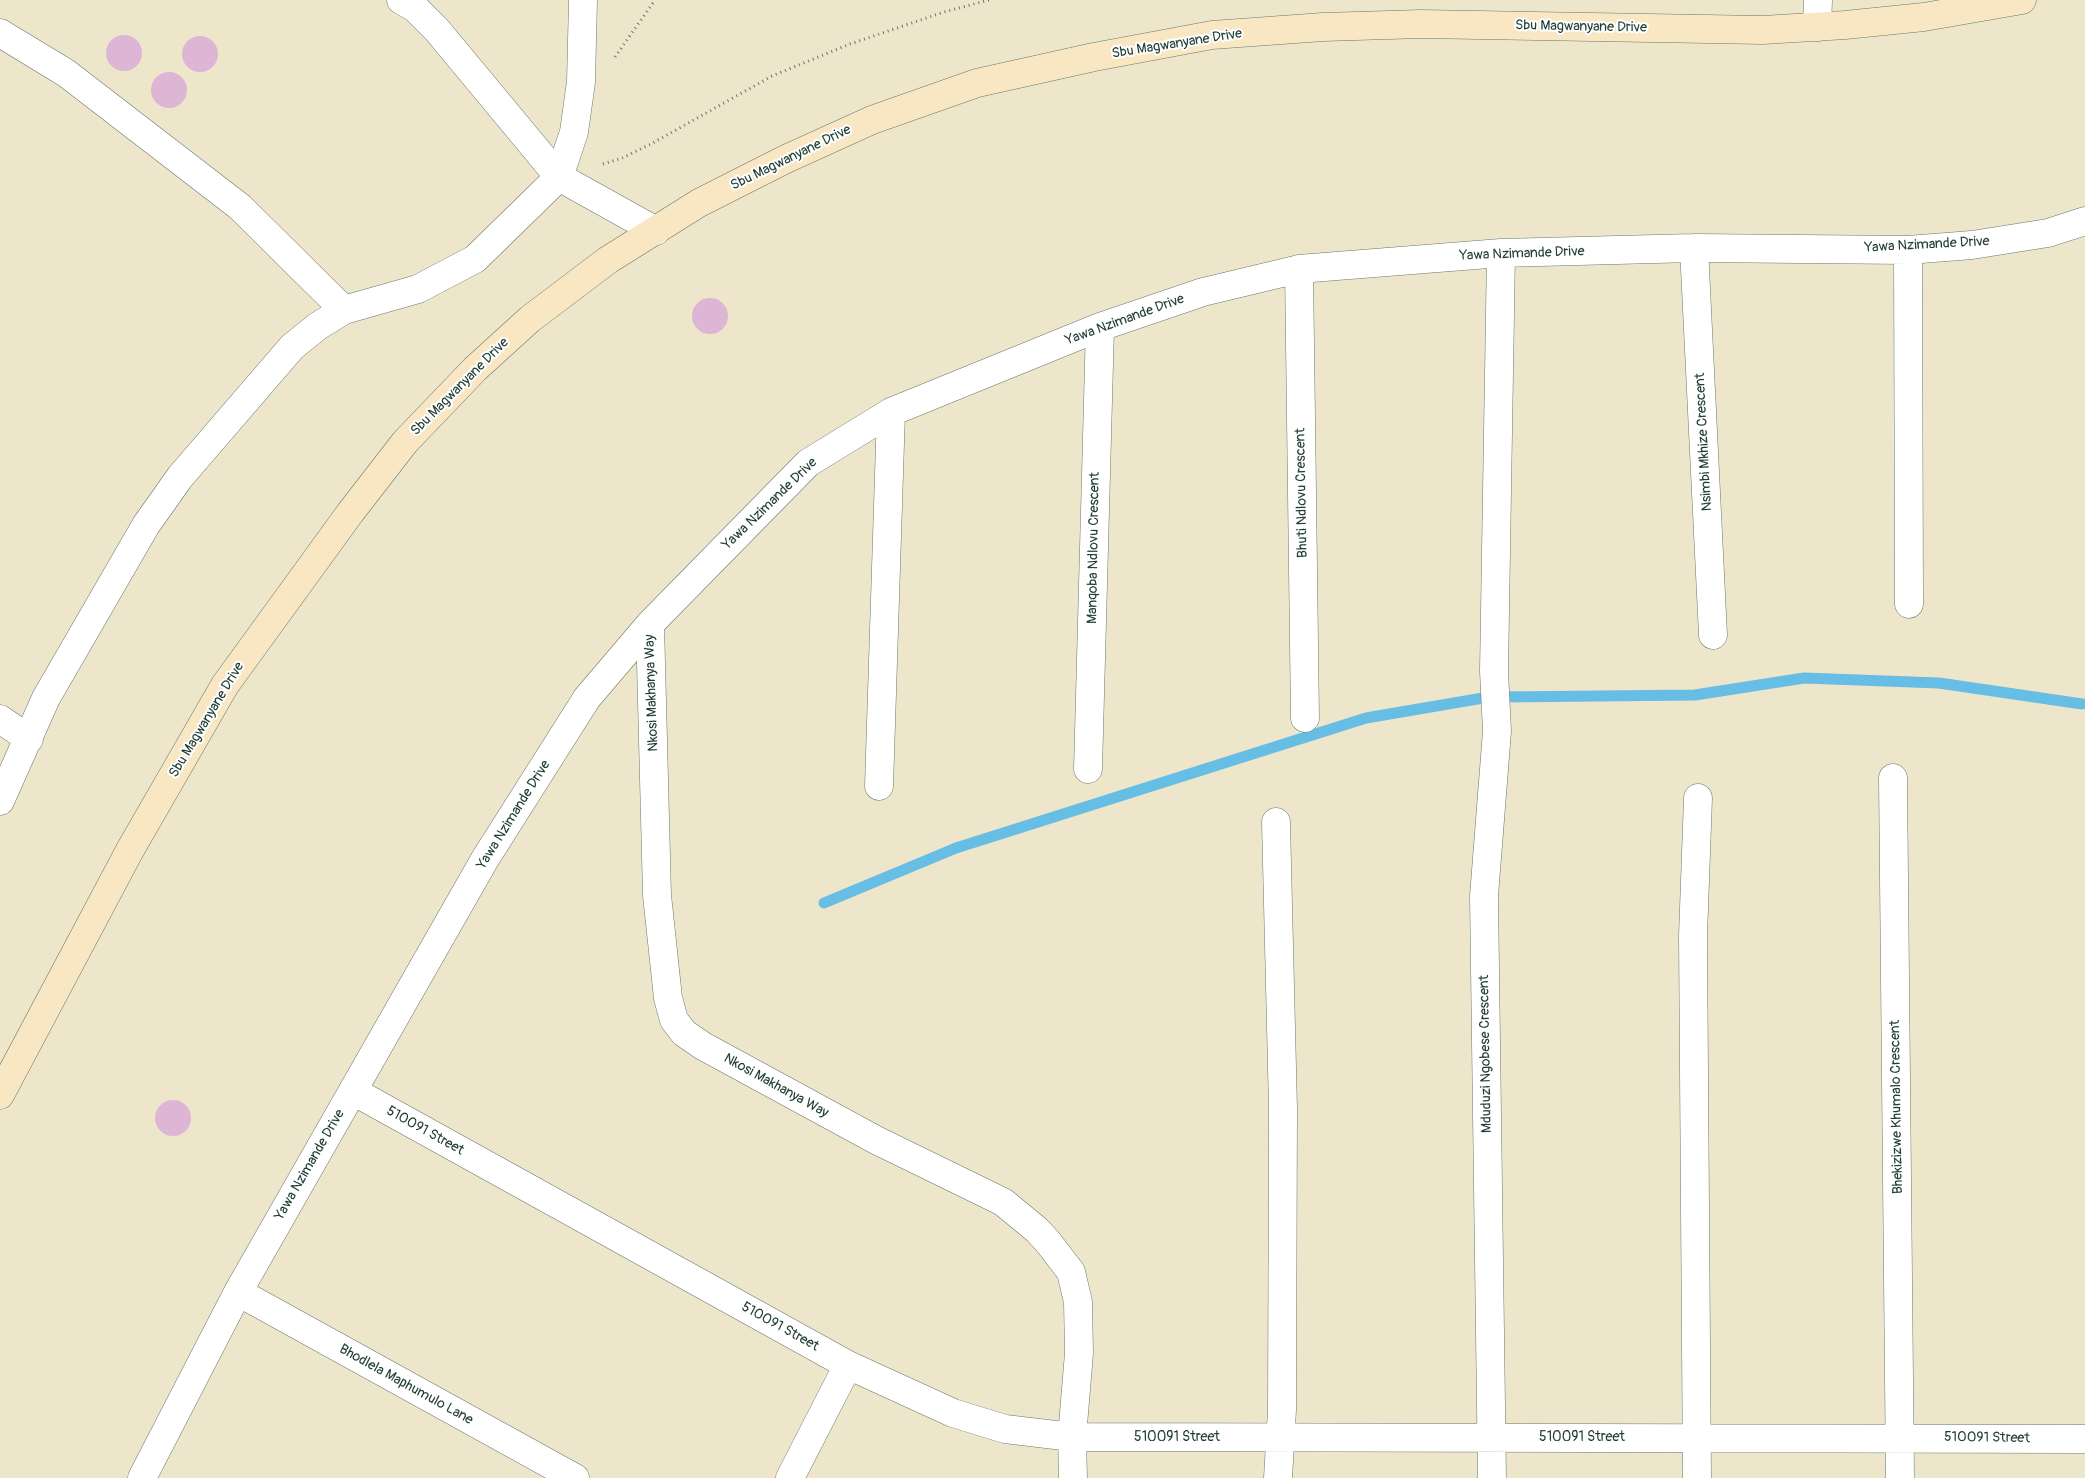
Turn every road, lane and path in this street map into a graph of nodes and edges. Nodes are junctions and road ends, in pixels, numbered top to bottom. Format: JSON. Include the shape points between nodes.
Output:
{"nodes":[{"id":1,"x":401,"y":0,"type":"edge"},
{"id":2,"x":583,"y":0,"type":"edge"},
{"id":3,"x":655,"y":0,"type":"edge"},
{"id":4,"x":989,"y":0,"type":"edge"},
{"id":5,"x":1818,"y":0,"type":"edge"},
{"id":6,"x":2022,"y":0,"type":"edge"},
{"id":7,"x":1817,"y":27,"type":"junction"},
{"id":8,"x":0,"y":33,"type":"edge"},
{"id":9,"x":580,"y":82,"type":"junction"},
{"id":10,"x":559,"y":177,"type":"junction"},
{"id":11,"x":2085,"y":221,"type":"edge"},
{"id":12,"x":656,"y":231,"type":"junction"},
{"id":13,"x":1694,"y":248,"type":"junction"},
{"id":14,"x":1908,"y":250,"type":"junction"},
{"id":15,"x":1501,"y":253,"type":"junction"},
{"id":16,"x":1299,"y":269,"type":"junction"},
{"id":17,"x":344,"y":310,"type":"junction"},
{"id":18,"x":1100,"y":327,"type":"junction"},
{"id":19,"x":891,"y":412,"type":"junction"},
{"id":20,"x":1909,"y":604,"type":"dead end"},
{"id":21,"x":650,"y":624,"type":"junction"},
{"id":22,"x":1714,"y":635,"type":"dead end"},
{"id":23,"x":0,"y":718,"type":"edge"},
{"id":24,"x":1304,"y":718,"type":"dead end"},
{"id":25,"x":29,"y":738,"type":"junction"},
{"id":26,"x":1088,"y":769,"type":"dead end"},
{"id":27,"x":1893,"y":778,"type":"dead end"},
{"id":28,"x":879,"y":786,"type":"dead end"},
{"id":29,"x":1698,"y":798,"type":"dead end"},
{"id":30,"x":0,"y":801,"type":"edge"},
{"id":31,"x":1276,"y":822,"type":"dead end"},
{"id":32,"x":352,"y":1091,"type":"junction"},
{"id":33,"x":0,"y":1095,"type":"edge"},
{"id":34,"x":238,"y":1292,"type":"junction"},
{"id":35,"x":848,"y":1365,"type":"junction"},
{"id":36,"x":1072,"y":1437,"type":"junction"},
{"id":37,"x":1280,"y":1437,"type":"junction"},
{"id":38,"x":1492,"y":1437,"type":"junction"},
{"id":39,"x":1900,"y":1437,"type":"junction"},
{"id":40,"x":1697,"y":1438,"type":"junction"},
{"id":41,"x":2085,"y":1439,"type":"edge"},
{"id":42,"x":142,"y":1478,"type":"edge"},
{"id":43,"x":575,"y":1478,"type":"edge"},
{"id":44,"x":790,"y":1478,"type":"edge"},
{"id":45,"x":1073,"y":1478,"type":"edge"},
{"id":46,"x":1278,"y":1478,"type":"edge"},
{"id":47,"x":1492,"y":1478,"type":"edge"},
{"id":48,"x":1697,"y":1478,"type":"edge"},
{"id":49,"x":1900,"y":1478,"type":"edge"}],
"edges":[{"from":1,"to":10,"type":"street","via":[[415,8],[436,30]]},
{"from":2,"to":9,"type":"street"},
{"from":3,"to":9,"type":"path","via":[[613,61]]},
{"from":4,"to":10,"type":"path","via":[[850,44],[781,72],[622,158]]},
{"from":5,"to":7,"type":"street"},
{"from":6,"to":7,"type":"main road","name":"Sbu Magwanyane Drive","via":[[1924,17]]},
{"from":7,"to":12,"type":"main road","name":"Sbu Magwanyane Drive","via":[[1762,30],[1421,24],[1212,35],[977,83],[876,118],[777,164]]},
{"from":8,"to":17,"type":"street","via":[[66,73],[240,207]]},
{"from":9,"to":10,"type":"street","via":[[574,132]]},
{"from":10,"to":12,"type":"street"},
{"from":10,"to":17,"type":"street","via":[[475,259],[418,289]]},
{"from":11,"to":14,"type":"street","name":"Yawa Nzimande Drive","via":[[2048,233],[1972,245]]},
{"from":12,"to":33,"type":"main road","name":"Sbu Magwanyane Drive","via":[[608,260],[530,318],[405,442],[350,513],[225,685],[130,850]]},
{"from":13,"to":14,"type":"street","name":"Yawa Nzimande Drive"},
{"from":13,"to":15,"type":"street","name":"Yawa Nzimande Drive"},
{"from":13,"to":22,"type":"street","name":"Nsimbi Mkhize Crescent"},
{"from":14,"to":20,"type":"street"},
{"from":15,"to":16,"type":"street","name":"Yawa Nzimande Drive"},
{"from":15,"to":38,"type":"street","name":"Mduduzi Ngobese Crescent","via":[[1494,672],[1497,731],[1484,896]]},
{"from":16,"to":18,"type":"street","name":"Yawa Nzimande Drive","via":[[1203,292]]},
{"from":16,"to":24,"type":"street","name":"Bhuti Ndlovu Crescent"},
{"from":17,"to":25,"type":"street","via":[[292,347],[180,477],[146,525],[93,614],[46,698]]},
{"from":18,"to":19,"type":"street","name":"Yawa Nzimande Drive"},
{"from":18,"to":26,"type":"street","name":"Manqoba Ndlovu Crescent"},
{"from":19,"to":21,"type":"street","name":"Yawa Nzimande Drive","via":[[808,463]]},
{"from":19,"to":28,"type":"street"},
{"from":21,"to":32,"type":"street","name":"Yawa Nzimande Drive","via":[[587,698],[485,859]]},
{"from":21,"to":36,"type":"street","name":"Nkosi Makhanya Way","via":[[657,895],[668,998],[674,1020],[684,1033],[703,1046],[876,1140],[1003,1202],[1038,1230],[1071,1272],[1078,1302],[1079,1353]]},
{"from":23,"to":25,"type":"street"},
{"from":25,"to":30,"type":"street"},
{"from":27,"to":39,"type":"street","name":"Bhekizizwe Khumalo Crescent"},
{"from":29,"to":40,"type":"street","via":[[1693,936]]},
{"from":31,"to":37,"type":"street","via":[[1283,1110]]},
{"from":32,"to":34,"type":"street","name":"Yawa Nzimande Drive"},
{"from":32,"to":35,"type":"street","name":"510091 Street"},
{"from":34,"to":42,"type":"street","name":"Yawa Nzimande Drive"},
{"from":34,"to":43,"type":"street","name":"Bhodlela Maphumulo Lane"},
{"from":35,"to":36,"type":"street","name":"510091 Street","via":[[954,1413],[1005,1429]]},
{"from":35,"to":44,"type":"street"},
{"from":36,"to":37,"type":"street","name":"510091 Street"},
{"from":36,"to":45,"type":"street","name":"Nkosi Makhanya Way"},
{"from":37,"to":38,"type":"street","name":"510091 Street"},
{"from":37,"to":46,"type":"street"},
{"from":38,"to":40,"type":"street","name":"510091 Street"},
{"from":38,"to":47,"type":"street","name":"Mduduzi Ngobese Crescent"},
{"from":39,"to":40,"type":"street","name":"510091 Street"},
{"from":39,"to":41,"type":"street","name":"510091 Street"},
{"from":39,"to":49,"type":"street","name":"Bhekizizwe Khumalo Crescent"},
{"from":40,"to":48,"type":"street"}]}
